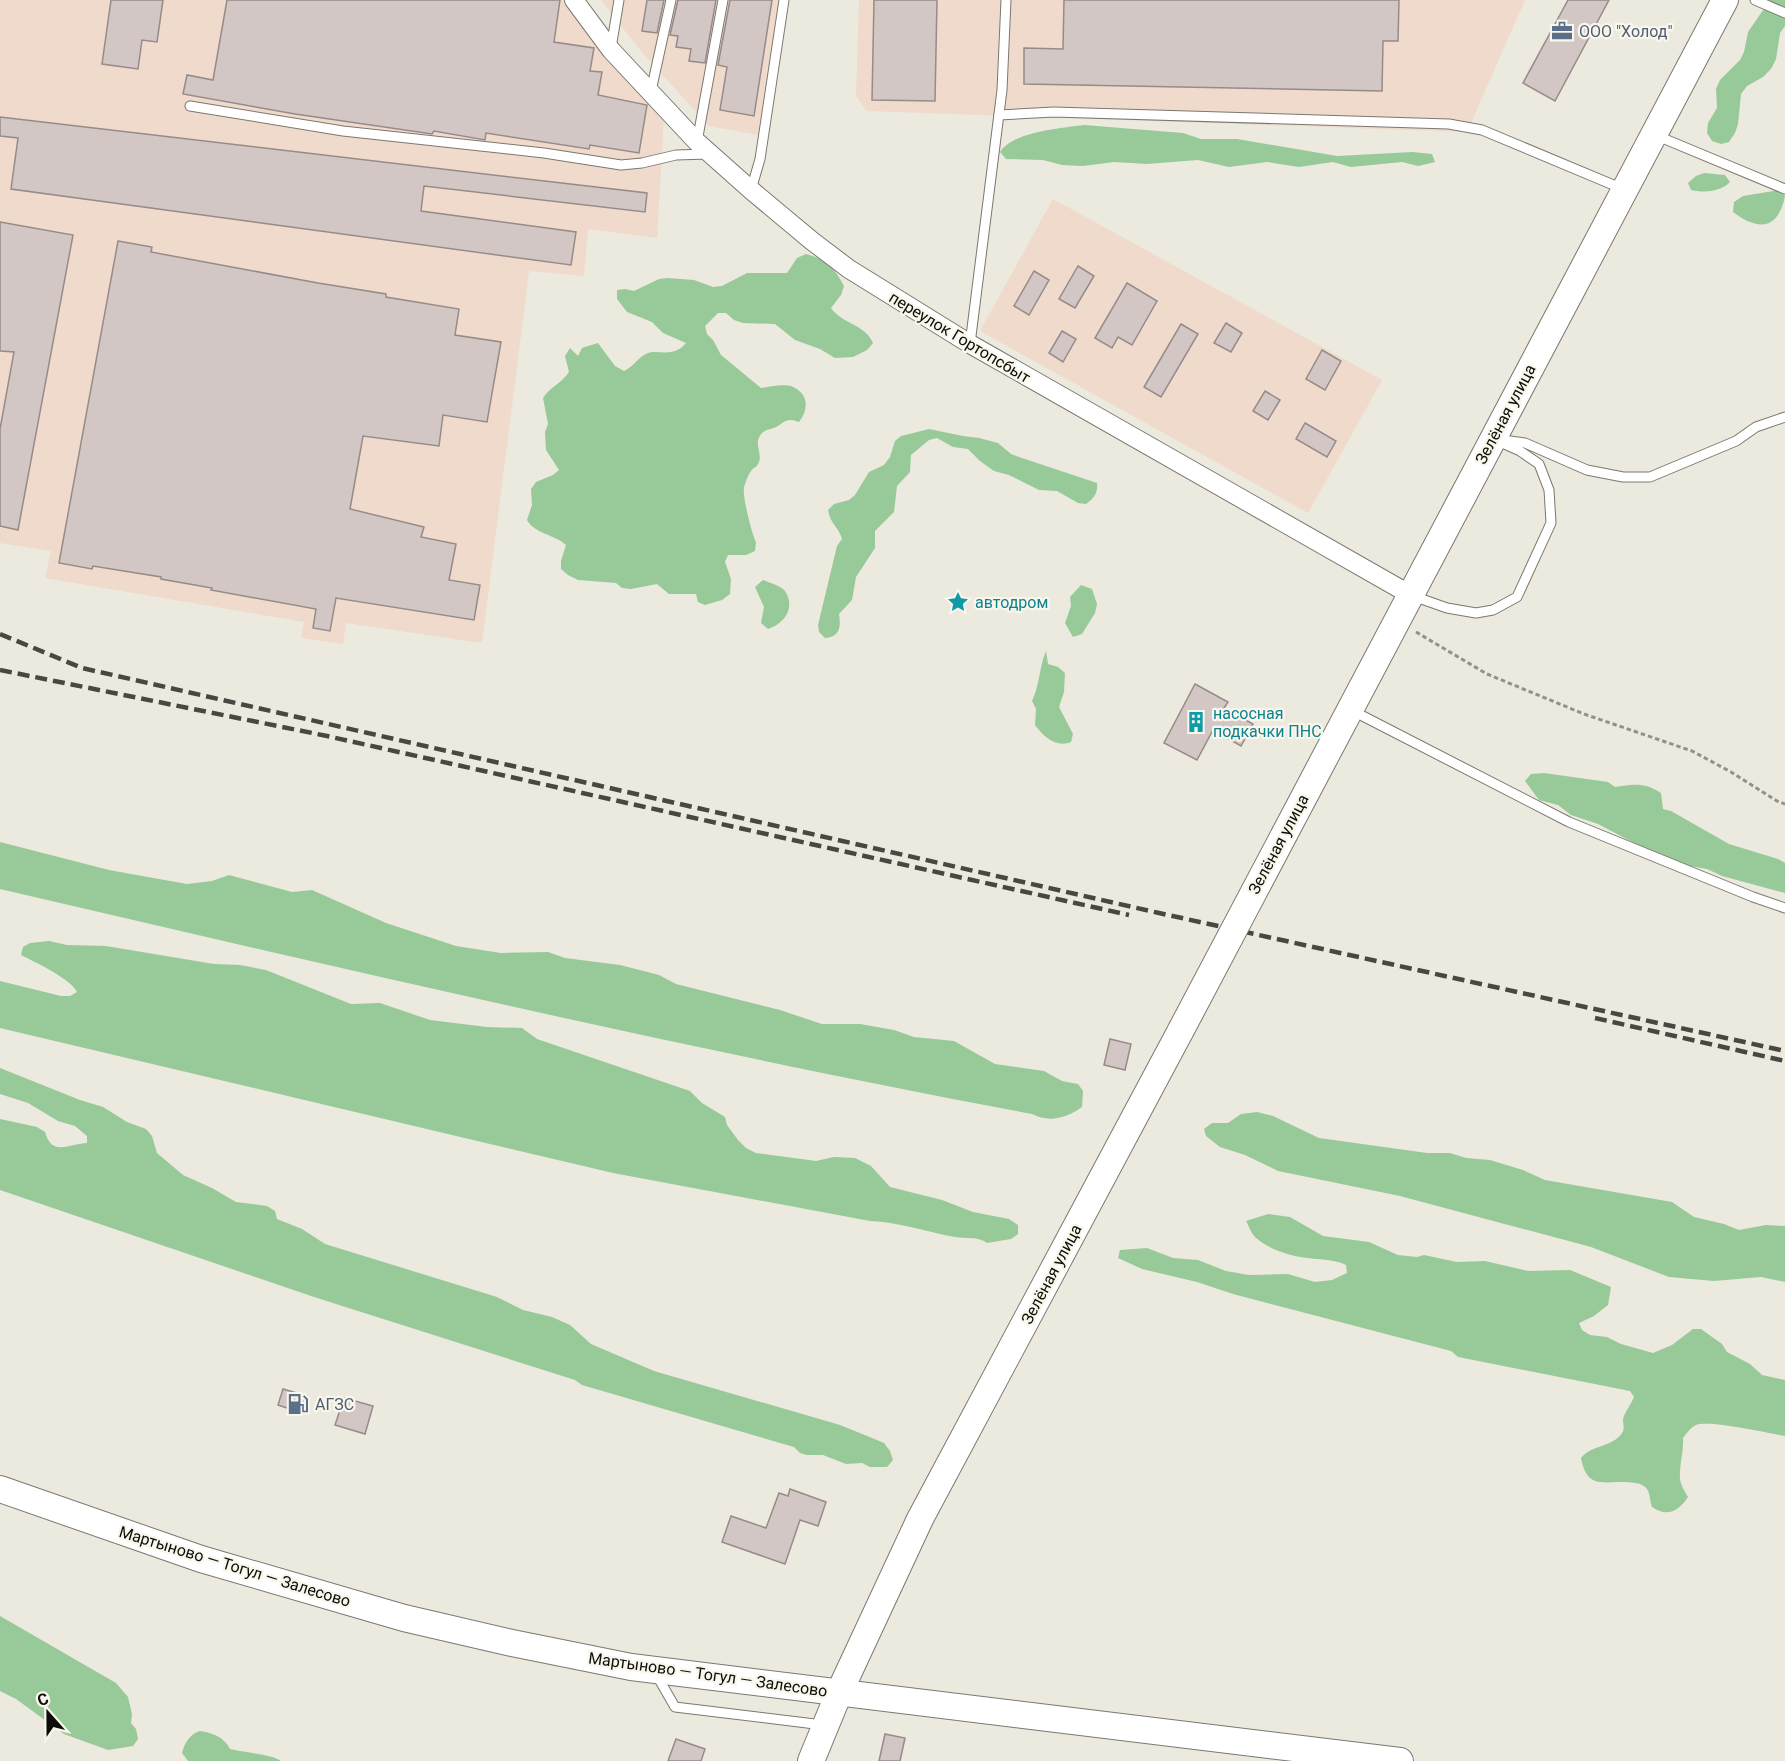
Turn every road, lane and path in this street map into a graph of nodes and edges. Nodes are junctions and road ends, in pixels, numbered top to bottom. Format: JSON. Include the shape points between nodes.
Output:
{"nodes":[{"id":1,"x":574,"y":0,"type":"edge"},
{"id":2,"x":619,"y":0,"type":"edge"},
{"id":3,"x":671,"y":0,"type":"edge"},
{"id":4,"x":723,"y":0,"type":"edge"},
{"id":5,"x":784,"y":0,"type":"edge"},
{"id":6,"x":1006,"y":0,"type":"edge"},
{"id":7,"x":1725,"y":0,"type":"edge"},
{"id":8,"x":1755,"y":0,"type":"edge"},
{"id":9,"x":1785,"y":13,"type":"edge"},
{"id":10,"x":611,"y":50,"type":"junction"},
{"id":11,"x":650,"y":94,"type":"junction"},
{"id":12,"x":190,"y":106,"type":"dead end"},
{"id":13,"x":999,"y":115,"type":"junction"},
{"id":14,"x":1655,"y":135,"type":"junction"},
{"id":15,"x":704,"y":148,"type":"junction"},
{"id":16,"x":1624,"y":189,"type":"junction"},
{"id":17,"x":1785,"y":189,"type":"edge"},
{"id":18,"x":751,"y":190,"type":"junction"},
{"id":19,"x":970,"y":344,"type":"junction"},
{"id":20,"x":1785,"y":417,"type":"edge"},
{"id":21,"x":1492,"y":439,"type":"junction"},
{"id":22,"x":1409,"y":594,"type":"junction"},
{"id":23,"x":1396,"y":620,"type":"junction"},
{"id":24,"x":1349,"y":708,"type":"junction"},
{"id":25,"x":1785,"y":804,"type":"edge"},
{"id":26,"x":1785,"y":908,"type":"edge"},
{"id":27,"x":0,"y":1489,"type":"edge"},
{"id":28,"x":654,"y":1669,"type":"junction"},
{"id":29,"x":839,"y":1692,"type":"junction"},
{"id":30,"x":825,"y":1726,"type":"junction"},
{"id":31,"x":811,"y":1761,"type":"edge"},
{"id":32,"x":1400,"y":1761,"type":"edge"}],
"edges":[{"from":1,"to":10,"type":"street","name":"переулок Гортопсбыт"},
{"from":2,"to":10,"type":"lane"},
{"from":3,"to":11,"type":"lane"},
{"from":4,"to":15,"type":"lane"},
{"from":5,"to":18,"type":"lane"},
{"from":6,"to":13,"type":"lane"},
{"from":7,"to":14,"type":"street","name":"Зелёная улица"},
{"from":8,"to":9,"type":"lane"},
{"from":10,"to":11,"type":"street","name":"переулок Гортопсбыт"},
{"from":11,"to":15,"type":"street","name":"переулок Гортопсбыт"},
{"from":12,"to":15,"type":"lane","via":[[343,131],[621,165]]},
{"from":13,"to":16,"type":"lane","via":[[1054,112],[1449,124],[1482,130]]},
{"from":13,"to":19,"type":"lane"},
{"from":14,"to":16,"type":"street","name":"Зелёная улица"},
{"from":14,"to":17,"type":"lane"},
{"from":15,"to":18,"type":"street","name":"переулок Гортопсбыт"},
{"from":16,"to":21,"type":"street","name":"Зелёная улица"},
{"from":18,"to":19,"type":"street","name":"переулок Гортопсбыт","via":[[849,269]]},
{"from":19,"to":22,"type":"street","name":"переулок Гортопсбыт"},
{"from":20,"to":21,"type":"lane","via":[[1650,477],[1587,470],[1525,443]]},
{"from":21,"to":22,"type":"street","name":"Зелёная улица"},
{"from":21,"to":22,"type":"lane","via":[[1539,464],[1549,490],[1551,523],[1517,597],[1476,614],[1447,609]]},
{"from":22,"to":23,"type":"street","name":"Зелёная улица"},
{"from":23,"to":24,"type":"street","name":"Зелёная улица"},
{"from":23,"to":25,"type":"path","via":[[1487,674],[1584,714],[1692,751]]},
{"from":24,"to":26,"type":"lane","via":[[1569,822]]},
{"from":24,"to":29,"type":"street","name":"Зелёная улица","bridge":true,"via":[[920,1519]]},
{"from":27,"to":28,"type":"street","name":"Мартыново — Тогул — Залесово","via":[[201,1559],[404,1618]]},
{"from":28,"to":29,"type":"street","name":"Мартыново — Тогул — Залесово"},
{"from":28,"to":30,"type":"lane","via":[[675,1707]]},
{"from":29,"to":30,"type":"street","name":"Зелёная улица"},
{"from":29,"to":32,"type":"street","name":"Мартыново — Тогул — Залесово"},
{"from":30,"to":31,"type":"street","name":"Зелёная улица"}]}
